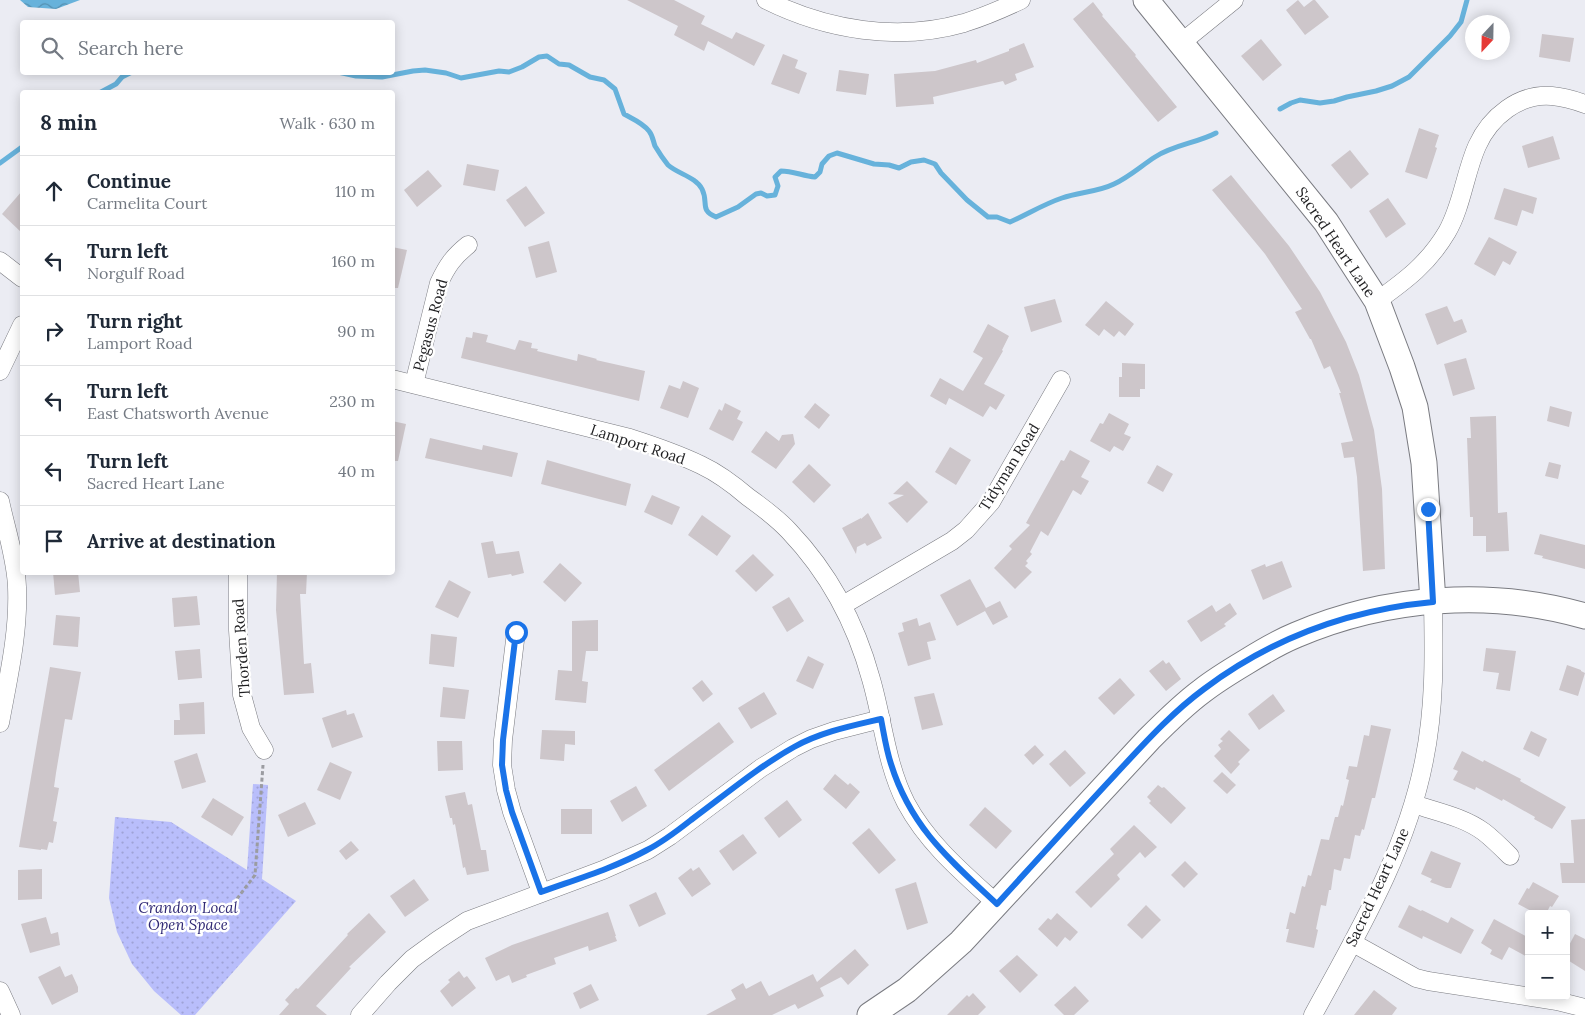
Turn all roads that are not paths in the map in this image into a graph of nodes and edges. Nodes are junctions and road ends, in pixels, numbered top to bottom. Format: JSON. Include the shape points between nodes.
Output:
{"nodes":[{"id":1,"x":766,"y":0,"type":"edge"},
{"id":2,"x":1021,"y":0,"type":"edge"},
{"id":3,"x":1146,"y":0,"type":"edge"},
{"id":4,"x":1234,"y":0,"type":"edge"},
{"id":5,"x":1181,"y":43,"type":"junction"},
{"id":6,"x":1585,"y":104,"type":"edge"},
{"id":7,"x":468,"y":245,"type":"dead end"},
{"id":8,"x":0,"y":261,"type":"edge"},
{"id":9,"x":20,"y":276,"type":"edge"},
{"id":10,"x":1377,"y":301,"type":"junction"},
{"id":11,"x":20,"y":329,"type":"edge"},
{"id":12,"x":0,"y":371,"type":"edge"},
{"id":13,"x":395,"y":380,"type":"edge"},
{"id":14,"x":1061,"y":380,"type":"dead end"},
{"id":15,"x":414,"y":384,"type":"junction"},
{"id":16,"x":0,"y":501,"type":"edge"},
{"id":17,"x":238,"y":575,"type":"edge"},
{"id":18,"x":1433,"y":602,"type":"junction"},
{"id":19,"x":843,"y":605,"type":"junction"},
{"id":20,"x":1585,"y":616,"type":"edge"},
{"id":21,"x":516,"y":632,"type":"dead end"},
{"id":22,"x":881,"y":719,"type":"junction"},
{"id":23,"x":0,"y":723,"type":"edge"},
{"id":24,"x":264,"y":750,"type":"road end"},
{"id":25,"x":1414,"y":804,"type":"junction"},
{"id":26,"x":1510,"y":856,"type":"dead end"},
{"id":27,"x":541,"y":892,"type":"junction"},
{"id":28,"x":997,"y":904,"type":"junction"},
{"id":29,"x":1352,"y":942,"type":"junction"},
{"id":30,"x":0,"y":991,"type":"edge"},
{"id":31,"x":1585,"y":1008,"type":"edge"},
{"id":32,"x":12,"y":1015,"type":"edge"},
{"id":33,"x":360,"y":1015,"type":"edge"},
{"id":34,"x":870,"y":1015,"type":"edge"},
{"id":35,"x":1313,"y":1015,"type":"edge"}],
"edges":[{"from":1,"to":2,"type":"street","via":[[829,25],[901,32],[964,23]]},
{"from":3,"to":5,"type":"street","name":"Sacred Heart Lane"},
{"from":4,"to":5,"type":"street"},
{"from":5,"to":10,"type":"street","name":"Sacred Heart Lane","via":[[1326,222]]},
{"from":6,"to":10,"type":"street","via":[[1550,96],[1531,98],[1511,105],[1499,115],[1477,146],[1448,230],[1438,246],[1410,277]]},
{"from":7,"to":15,"type":"street","name":"Pegasus Road","via":[[455,255],[439,283]]},
{"from":8,"to":9,"type":"street"},
{"from":10,"to":18,"type":"street","name":"Sacred Heart Lane","via":[[1415,407],[1424,464]]},
{"from":11,"to":12,"type":"street"},
{"from":13,"to":15,"type":"street","name":"Lamport Road"},
{"from":14,"to":19,"type":"street","name":"Tidyman Road","via":[[991,502],[978,517],[952,541]]},
{"from":15,"to":19,"type":"street","name":"Lamport Road","via":[[630,438],[703,466],[734,486],[789,531],[814,561]]},
{"from":16,"to":23,"type":"street","via":[[17,586],[12,652]]},
{"from":17,"to":24,"type":"street","name":"Thorden Road","via":[[242,695],[251,728]]},
{"from":18,"to":20,"type":"street","via":[[1497,600]]},
{"from":18,"to":25,"type":"street","name":"Sacred Heart Lane","via":[[1432,714]]},
{"from":18,"to":28,"type":"street","via":[[1401,605],[1324,624],[1264,651],[1210,685],[1149,739]]},
{"from":19,"to":22,"type":"street","name":"Lamport Road","via":[[871,678]]},
{"from":21,"to":27,"type":"street","via":[[502,765],[512,812]]},
{"from":22,"to":27,"type":"street","via":[[811,739],[769,763],[648,850]]},
{"from":22,"to":28,"type":"street","name":"Lamport Road","via":[[891,763],[906,802],[918,822],[945,856]]},
{"from":25,"to":26,"type":"street","via":[[1475,826]]},
{"from":25,"to":29,"type":"street","name":"Sacred Heart Lane","via":[[1398,850]]},
{"from":27,"to":33,"type":"street","via":[[467,921],[438,940],[388,983]]},
{"from":28,"to":34,"type":"street","via":[[961,942],[907,990]]},
{"from":29,"to":31,"type":"street","via":[[1410,975],[1428,981]]},
{"from":29,"to":35,"type":"street","name":"Sacred Heart Lane"},
{"from":30,"to":32,"type":"street"}]}
